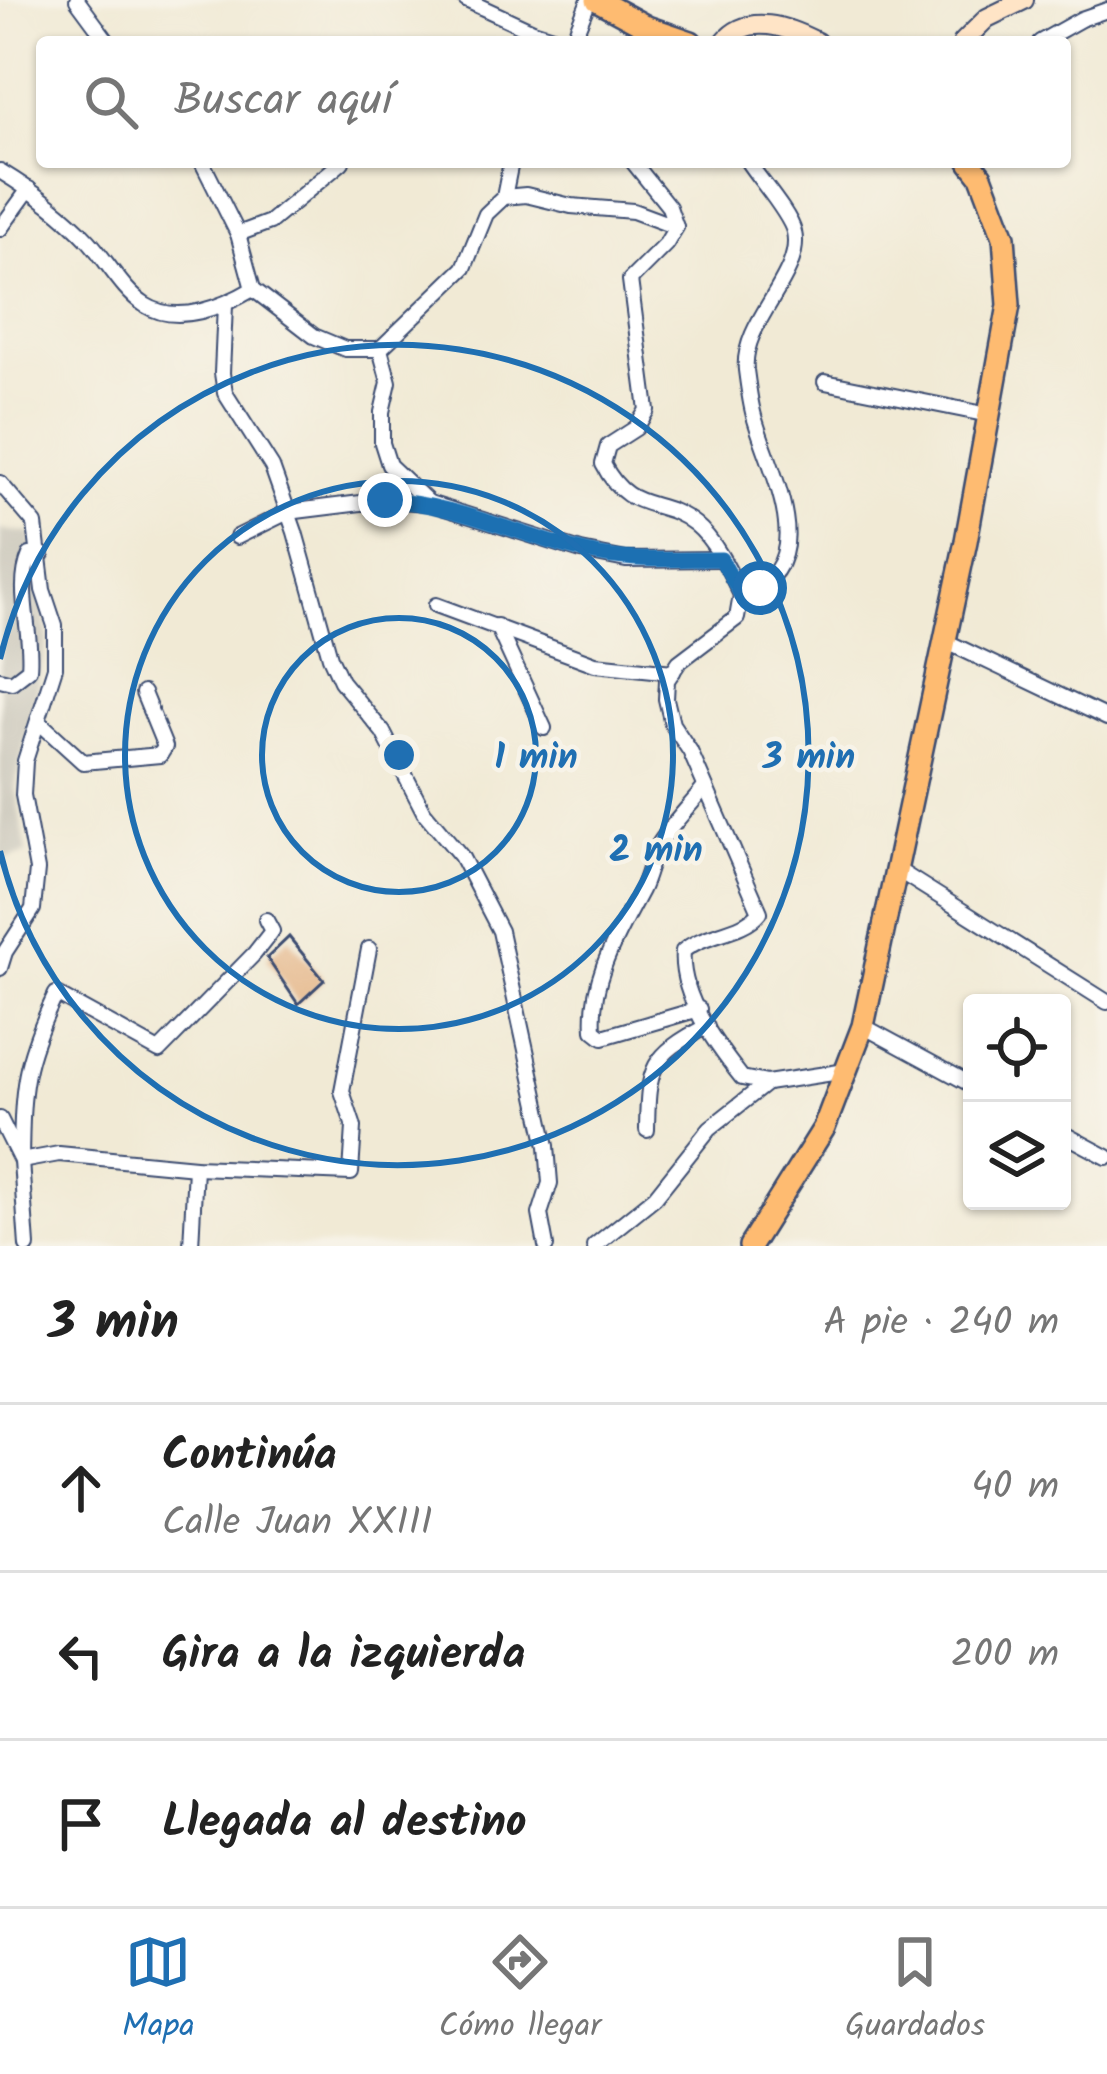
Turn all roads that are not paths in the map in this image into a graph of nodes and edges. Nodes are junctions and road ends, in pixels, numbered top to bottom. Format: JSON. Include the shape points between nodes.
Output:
{"nodes":[{"id":1,"x":77,"y":0,"type":"edge"},
{"id":2,"x":466,"y":0,"type":"edge"},
{"id":3,"x":593,"y":0,"type":"edge"},
{"id":4,"x":1024,"y":0,"type":"edge"},
{"id":5,"x":1107,"y":10,"type":"edge"},
{"id":6,"x":104,"y":36,"type":"edge"},
{"id":7,"x":550,"y":36,"type":"edge"},
{"id":8,"x":573,"y":36,"type":"edge"},
{"id":9,"x":673,"y":36,"type":"edge"},
{"id":10,"x":729,"y":36,"type":"edge"},
{"id":11,"x":805,"y":36,"type":"edge"},
{"id":12,"x":969,"y":36,"type":"edge"},
{"id":13,"x":1051,"y":36,"type":"edge"},
{"id":14,"x":205,"y":168,"type":"edge"},
{"id":15,"x":335,"y":168,"type":"edge"},
{"id":16,"x":510,"y":168,"type":"edge"},
{"id":17,"x":638,"y":168,"type":"edge"},
{"id":18,"x":752,"y":168,"type":"edge"},
{"id":19,"x":975,"y":168,"type":"edge"},
{"id":20,"x":0,"y":171,"type":"edge"},
{"id":21,"x":29,"y":189,"type":"junction"},
{"id":22,"x":504,"y":197,"type":"junction"},
{"id":23,"x":676,"y":227,"type":"junction"},
{"id":24,"x":0,"y":230,"type":"edge"},
{"id":25,"x":238,"y":234,"type":"junction"},
{"id":26,"x":253,"y":289,"type":"junction"},
{"id":27,"x":224,"y":305,"type":"junction"},
{"id":28,"x":380,"y":349,"type":"junction"},
{"id":29,"x":825,"y":382,"type":"dead end"},
{"id":30,"x":989,"y":415,"type":"junction"},
{"id":31,"x":0,"y":483,"type":"edge"},
{"id":32,"x":429,"y":503,"type":"junction"},
{"id":33,"x":288,"y":512,"type":"junction"},
{"id":34,"x":237,"y":537,"type":"dead end"},
{"id":35,"x":42,"y":554,"type":"junction"},
{"id":36,"x":721,"y":559,"type":"junction"},
{"id":37,"x":741,"y":595,"type":"junction"},
{"id":38,"x":436,"y":605,"type":"dead end"},
{"id":39,"x":497,"y":626,"type":"junction"},
{"id":40,"x":945,"y":641,"type":"junction"},
{"id":41,"x":673,"y":672,"type":"junction"},
{"id":42,"x":0,"y":679,"type":"edge"},
{"id":43,"x":143,"y":693,"type":"dead end"},
{"id":44,"x":1107,"y":718,"type":"edge"},
{"id":45,"x":39,"y":722,"type":"junction"},
{"id":46,"x":544,"y":728,"type":"dead end"},
{"id":47,"x":705,"y":788,"type":"junction"},
{"id":48,"x":896,"y":869,"type":"junction"},
{"id":49,"x":266,"y":920,"type":"dead end"},
{"id":50,"x":369,"y":949,"type":"dead end"},
{"id":51,"x":0,"y":968,"type":"edge"},
{"id":52,"x":1107,"y":1003,"type":"edge"},
{"id":53,"x":699,"y":1009,"type":"junction"},
{"id":54,"x":707,"y":1026,"type":"junction"},
{"id":55,"x":862,"y":1026,"type":"junction"},
{"id":56,"x":845,"y":1071,"type":"junction"},
{"id":57,"x":963,"y":1080,"type":"edge"},
{"id":58,"x":767,"y":1083,"type":"junction"},
{"id":59,"x":0,"y":1119,"type":"edge"},
{"id":60,"x":647,"y":1130,"type":"dead end"},
{"id":61,"x":1071,"y":1138,"type":"edge"},
{"id":62,"x":1107,"y":1157,"type":"edge"},
{"id":63,"x":21,"y":1161,"type":"junction"},
{"id":64,"x":195,"y":1167,"type":"junction"},
{"id":65,"x":27,"y":1246,"type":"edge"},
{"id":66,"x":191,"y":1246,"type":"edge"},
{"id":67,"x":546,"y":1246,"type":"edge"},
{"id":68,"x":594,"y":1246,"type":"edge"},
{"id":69,"x":750,"y":1246,"type":"edge"}],
"edges":[{"from":1,"to":6,"type":"street"},
{"from":2,"to":7,"type":"street"},
{"from":3,"to":8,"type":"street"},
{"from":3,"to":9,"type":"main road"},
{"from":4,"to":12,"type":"street"},
{"from":5,"to":13,"type":"street"},
{"from":10,"to":11,"type":"street","via":[[761,25]]},
{"from":14,"to":25,"type":"street"},
{"from":15,"to":25,"type":"street","via":[[270,222]]},
{"from":16,"to":22,"type":"street"},
{"from":17,"to":23,"type":"street"},
{"from":18,"to":37,"type":"street","via":[[794,231],[792,255],[746,348],[754,416],[779,484],[787,539],[776,572]]},
{"from":19,"to":30,"type":"main road","via":[[1004,238],[1009,305]]},
{"from":20,"to":21,"type":"street"},
{"from":21,"to":24,"type":"street"},
{"from":21,"to":27,"type":"street","via":[[145,305],[168,313]]},
{"from":22,"to":23,"type":"street","via":[[633,211]]},
{"from":22,"to":28,"type":"street","via":[[486,214],[464,268]]},
{"from":23,"to":36,"type":"street","via":[[630,280],[647,410],[608,446],[604,464],[615,486],[699,526]]},
{"from":25,"to":26,"type":"street"},
{"from":26,"to":27,"type":"street"},
{"from":26,"to":28,"type":"street","via":[[314,336],[345,349]]},
{"from":27,"to":33,"type":"street","via":[[225,393],[265,451]]},
{"from":28,"to":32,"type":"street","via":[[388,465]]},
{"from":29,"to":30,"type":"street"},
{"from":30,"to":40,"type":"main road"},
{"from":31,"to":35,"type":"street","via":[[35,524]]},
{"from":32,"to":33,"type":"street"},
{"from":32,"to":36,"type":"street","via":[[626,560]]},
{"from":33,"to":34,"type":"street"},
{"from":33,"to":67,"type":"street","via":[[341,681],[383,732],[500,931],[547,1146],[550,1183],[540,1214]]},
{"from":35,"to":42,"type":"street","via":[[30,556],[22,573],[29,669],[12,682]]},
{"from":35,"to":45,"type":"street","via":[[55,667]]},
{"from":36,"to":37,"type":"street"},
{"from":37,"to":41,"type":"street","via":[[737,618]]},
{"from":38,"to":39,"type":"street"},
{"from":39,"to":41,"type":"street","via":[[595,664]]},
{"from":39,"to":46,"type":"street"},
{"from":40,"to":44,"type":"street"},
{"from":40,"to":48,"type":"main road"},
{"from":41,"to":47,"type":"street","via":[[666,699],[672,724]]},
{"from":43,"to":45,"type":"street","via":[[165,747],[160,755],[83,762]]},
{"from":45,"to":51,"type":"street","via":[[23,795],[37,870],[33,909]]},
{"from":47,"to":53,"type":"street","via":[[760,912],[683,951],[681,967]]},
{"from":47,"to":53,"type":"street","via":[[658,846],[617,930],[593,1030],[603,1037]]},
{"from":48,"to":52,"type":"street"},
{"from":48,"to":55,"type":"main road"},
{"from":49,"to":63,"type":"street","via":[[272,931],[254,954],[159,1051],[56,994],[22,1083]]},
{"from":50,"to":64,"type":"street","via":[[342,1090],[353,1127],[351,1173]]},
{"from":53,"to":54,"type":"street"},
{"from":54,"to":58,"type":"street","via":[[742,1078]]},
{"from":54,"to":60,"type":"street","via":[[660,1060],[648,1082]]},
{"from":55,"to":56,"type":"main road"},
{"from":55,"to":57,"type":"street"},
{"from":56,"to":58,"type":"street"},
{"from":56,"to":69,"type":"main road","via":[[824,1128]]},
{"from":58,"to":68,"type":"street","via":[[710,1128],[655,1197]]},
{"from":59,"to":63,"type":"street"},
{"from":61,"to":62,"type":"street"},
{"from":63,"to":64,"type":"street","via":[[59,1154]]},
{"from":63,"to":65,"type":"street"},
{"from":64,"to":66,"type":"street"}]}
